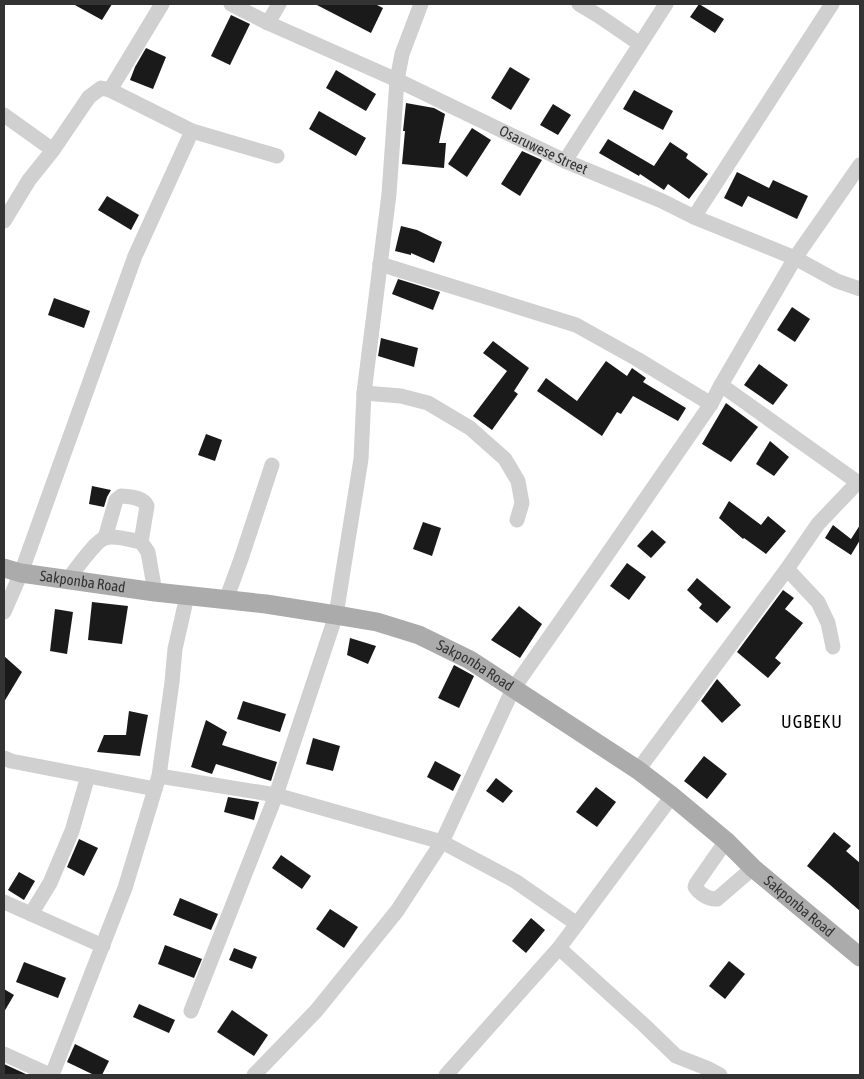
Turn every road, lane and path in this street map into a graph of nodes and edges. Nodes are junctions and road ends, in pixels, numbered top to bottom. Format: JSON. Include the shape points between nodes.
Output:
{"nodes":[{"id":1,"x":162,"y":4,"type":"edge"},
{"id":2,"x":231,"y":4,"type":"edge"},
{"id":3,"x":279,"y":4,"type":"edge"},
{"id":4,"x":421,"y":4,"type":"edge"},
{"id":5,"x":579,"y":4,"type":"edge"},
{"id":6,"x":666,"y":4,"type":"edge"},
{"id":7,"x":832,"y":4,"type":"edge"},
{"id":8,"x":268,"y":23,"type":"junction"},
{"id":9,"x":640,"y":44,"type":"junction"},
{"id":10,"x":397,"y":80,"type":"junction"},
{"id":11,"x":110,"y":90,"type":"junction"},
{"id":12,"x":4,"y":115,"type":"edge"},
{"id":13,"x":192,"y":132,"type":"junction"},
{"id":14,"x":54,"y":150,"type":"junction"},
{"id":15,"x":277,"y":156,"type":"dead end"},
{"id":16,"x":565,"y":161,"type":"junction"},
{"id":17,"x":858,"y":175,"type":"edge"},
{"id":18,"x":694,"y":217,"type":"junction"},
{"id":19,"x":4,"y":221,"type":"edge"},
{"id":20,"x":795,"y":258,"type":"junction"},
{"id":21,"x":380,"y":264,"type":"junction"},
{"id":22,"x":860,"y":289,"type":"edge"},
{"id":23,"x":721,"y":385,"type":"junction"},
{"id":24,"x":364,"y":393,"type":"junction"},
{"id":25,"x":711,"y":404,"type":"junction"},
{"id":26,"x":272,"y":464,"type":"dead end"},
{"id":27,"x":859,"y":483,"type":"edge"},
{"id":28,"x":518,"y":520,"type":"dead end"},
{"id":29,"x":105,"y":538,"type":"junction"},
{"id":30,"x":140,"y":542,"type":"junction"},
{"id":31,"x":787,"y":569,"type":"junction"},
{"id":32,"x":12,"y":571,"type":"edge"},
{"id":33,"x":68,"y":579,"type":"junction"},
{"id":34,"x":155,"y":592,"type":"junction"},
{"id":35,"x":187,"y":596,"type":"junction"},
{"id":36,"x":226,"y":600,"type":"junction"},
{"id":37,"x":4,"y":612,"type":"edge"},
{"id":38,"x":336,"y":615,"type":"junction"},
{"id":39,"x":833,"y":647,"type":"dead end"},
{"id":40,"x":514,"y":689,"type":"junction"},
{"id":41,"x":4,"y":758,"type":"edge"},
{"id":42,"x":638,"y":770,"type":"junction"},
{"id":43,"x":88,"y":776,"type":"junction"},
{"id":44,"x":157,"y":782,"type":"junction"},
{"id":45,"x":276,"y":795,"type":"junction"},
{"id":46,"x":672,"y":796,"type":"junction"},
{"id":47,"x":726,"y":841,"type":"junction"},
{"id":48,"x":442,"y":842,"type":"junction"},
{"id":49,"x":753,"y":868,"type":"junction"},
{"id":50,"x":4,"y":902,"type":"edge"},
{"id":51,"x":31,"y":914,"type":"junction"},
{"id":52,"x":577,"y":924,"type":"junction"},
{"id":53,"x":103,"y":946,"type":"junction"},
{"id":54,"x":559,"y":948,"type":"junction"},
{"id":55,"x":860,"y":958,"type":"edge"},
{"id":56,"x":191,"y":1011,"type":"dead end"},
{"id":57,"x":4,"y":1054,"type":"edge"},
{"id":58,"x":51,"y":1075,"type":"edge"},
{"id":59,"x":255,"y":1075,"type":"edge"},
{"id":60,"x":446,"y":1075,"type":"edge"},
{"id":61,"x":720,"y":1075,"type":"edge"}],
"edges":[{"from":1,"to":11,"type":"street"},
{"from":2,"to":8,"type":"street","name":"Osaruwese Street"},
{"from":3,"to":8,"type":"street"},
{"from":4,"to":10,"type":"street","via":[[402,54]]},
{"from":5,"to":9,"type":"street"},
{"from":6,"to":9,"type":"street"},
{"from":7,"to":18,"type":"street"},
{"from":8,"to":10,"type":"street","name":"Osaruwese Street"},
{"from":9,"to":16,"type":"street"},
{"from":10,"to":16,"type":"street","name":"Osaruwese Street"},
{"from":10,"to":21,"type":"street","via":[[389,194]]},
{"from":11,"to":13,"type":"street"},
{"from":11,"to":14,"type":"street","via":[[101,88],[89,97]]},
{"from":12,"to":14,"type":"street"},
{"from":13,"to":15,"type":"street"},
{"from":13,"to":32,"type":"street","via":[[135,256]]},
{"from":14,"to":19,"type":"street"},
{"from":16,"to":18,"type":"street","name":"Osaruwese Street"},
{"from":17,"to":20,"type":"street"},
{"from":18,"to":20,"type":"street","name":"Osaruwese Street"},
{"from":20,"to":22,"type":"street","name":"Osaruwese Street","via":[[837,281]]},
{"from":20,"to":23,"type":"street"},
{"from":21,"to":24,"type":"street"},
{"from":21,"to":25,"type":"street","via":[[576,325]]},
{"from":23,"to":25,"type":"street"},
{"from":23,"to":27,"type":"street"},
{"from":24,"to":28,"type":"street","via":[[401,396],[428,404],[470,428],[505,459],[518,481],[522,503]]},
{"from":24,"to":38,"type":"street","via":[[361,459]]},
{"from":25,"to":40,"type":"street"},
{"from":26,"to":36,"type":"street"},
{"from":27,"to":31,"type":"street","via":[[818,524]]},
{"from":29,"to":30,"type":"street"},
{"from":29,"to":30,"type":"street","via":[[116,500],[121,496],[146,502]]},
{"from":29,"to":33,"type":"street","via":[[98,542]]},
{"from":30,"to":34,"type":"street","via":[[148,552]]},
{"from":31,"to":39,"type":"street","via":[[818,602],[828,623]]},
{"from":31,"to":42,"type":"street"},
{"from":32,"to":33,"type":"main road","name":"Sakponba Road"},
{"from":32,"to":37,"type":"street"},
{"from":33,"to":34,"type":"main road","name":"Sakponba Road"},
{"from":34,"to":35,"type":"main road","name":"Sakponba Road"},
{"from":35,"to":36,"type":"main road","name":"Sakponba Road"},
{"from":35,"to":44,"type":"street","via":[[175,649]]},
{"from":36,"to":38,"type":"main road","name":"Sakponba Road"},
{"from":38,"to":40,"type":"main road","name":"Sakponba Road","via":[[377,622],[419,635],[470,660]]},
{"from":38,"to":45,"type":"street"},
{"from":40,"to":42,"type":"main road","name":"Sakponba Road"},
{"from":40,"to":48,"type":"street"},
{"from":41,"to":43,"type":"street"},
{"from":42,"to":46,"type":"main road","name":"Sakponba Road"},
{"from":43,"to":44,"type":"street"},
{"from":43,"to":51,"type":"street","via":[[72,831],[50,884]]},
{"from":44,"to":45,"type":"street"},
{"from":44,"to":53,"type":"street","via":[[126,888]]},
{"from":45,"to":48,"type":"street"},
{"from":45,"to":56,"type":"street"},
{"from":46,"to":47,"type":"main road","name":"Sakponba Road"},
{"from":46,"to":52,"type":"street"},
{"from":47,"to":49,"type":"main road","name":"Sakponba Road"},
{"from":47,"to":49,"type":"street","via":[[696,884],[698,890],[717,899]]},
{"from":48,"to":52,"type":"street","via":[[515,881]]},
{"from":48,"to":59,"type":"street","via":[[397,911],[316,1011]]},
{"from":49,"to":55,"type":"main road","name":"Sakponba Road"},
{"from":50,"to":51,"type":"street"},
{"from":51,"to":53,"type":"street"},
{"from":52,"to":54,"type":"street"},
{"from":53,"to":58,"type":"street"},
{"from":54,"to":60,"type":"street"},
{"from":54,"to":61,"type":"street","via":[[676,1056]]},
{"from":57,"to":58,"type":"street"}]}
